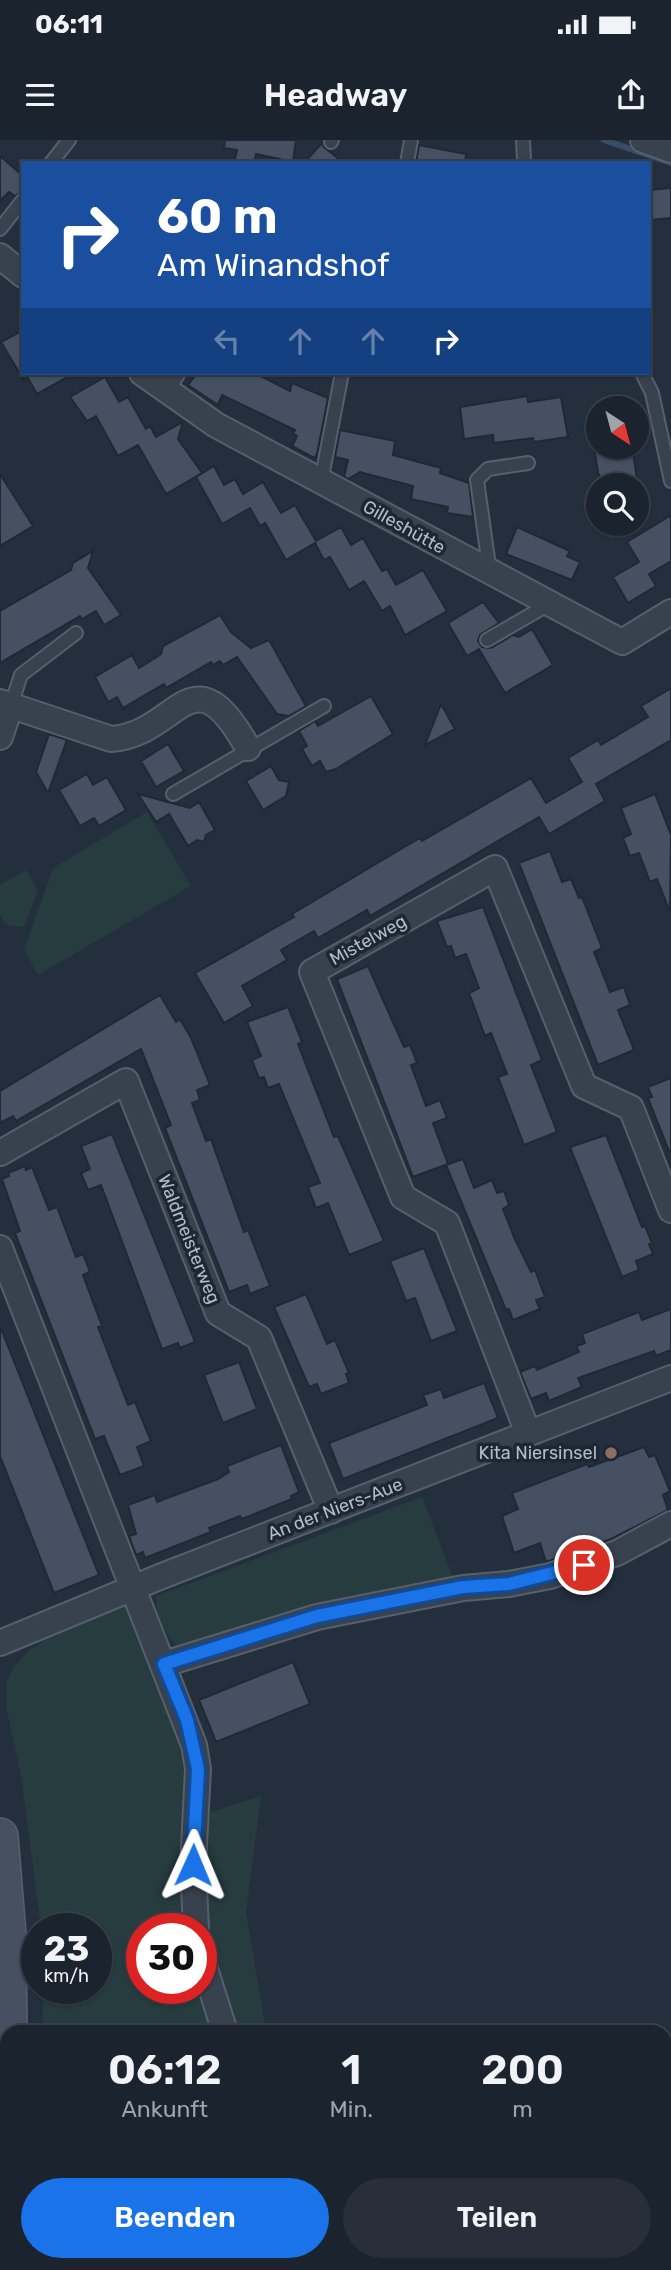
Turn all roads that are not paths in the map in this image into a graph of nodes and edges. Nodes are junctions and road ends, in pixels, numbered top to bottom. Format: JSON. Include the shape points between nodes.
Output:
{"nodes":[{"id":1,"x":69,"y":140,"type":"edge"},
{"id":2,"x":411,"y":140,"type":"edge"},
{"id":3,"x":523,"y":140,"type":"edge"},
{"id":4,"x":643,"y":140,"type":"edge"},
{"id":5,"x":671,"y":150,"type":"edge"},
{"id":6,"x":524,"y":160,"type":"dead end"},
{"id":7,"x":53,"y":161,"type":"edge"},
{"id":8,"x":407,"y":161,"type":"edge"},
{"id":9,"x":21,"y":203,"type":"edge"},
{"id":10,"x":0,"y":229,"type":"edge"},
{"id":11,"x":0,"y":257,"type":"edge"},
{"id":12,"x":21,"y":273,"type":"edge"},
{"id":13,"x":149,"y":375,"type":"edge"},
{"id":14,"x":342,"y":375,"type":"edge"},
{"id":15,"x":643,"y":375,"type":"edge"},
{"id":16,"x":173,"y":382,"type":"edge"},
{"id":17,"x":528,"y":463,"type":"dead end"},
{"id":18,"x":671,"y":481,"type":"edge"},
{"id":19,"x":321,"y":482,"type":"junction"},
{"id":20,"x":490,"y":574,"type":"junction"},
{"id":21,"x":549,"y":604,"type":"junction"},
{"id":22,"x":671,"y":612,"type":"edge"},
{"id":23,"x":76,"y":634,"type":"dead end"},
{"id":24,"x":487,"y":640,"type":"dead end"},
{"id":25,"x":6,"y":704,"type":"edge"},
{"id":26,"x":324,"y":706,"type":"dead end"},
{"id":27,"x":0,"y":737,"type":"edge"},
{"id":28,"x":248,"y":748,"type":"junction"},
{"id":29,"x":173,"y":794,"type":"dead end"},
{"id":30,"x":0,"y":1153,"type":"edge"},
{"id":31,"x":671,"y":1210,"type":"edge"},
{"id":32,"x":0,"y":1248,"type":"edge"},
{"id":33,"x":671,"y":1378,"type":"edge"},
{"id":34,"x":528,"y":1433,"type":"junction"},
{"id":35,"x":331,"y":1511,"type":"junction"},
{"id":36,"x":671,"y":1524,"type":"edge"},
{"id":37,"x":134,"y":1588,"type":"junction"},
{"id":38,"x":0,"y":1643,"type":"edge"},
{"id":39,"x":164,"y":1664,"type":"junction"},
{"id":40,"x":0,"y":1836,"type":"edge"},
{"id":41,"x":195,"y":1913,"type":"edge"},
{"id":42,"x":216,"y":2004,"type":"edge"},
{"id":43,"x":6,"y":2025,"type":"edge"},
{"id":44,"x":223,"y":2025,"type":"edge"}],
"edges":[{"from":1,"to":7,"type":"lane"},
{"from":2,"to":8,"type":"lane"},
{"from":3,"to":6,"type":"lane"},
{"from":4,"to":5,"type":"street"},
{"from":9,"to":10,"type":"lane"},
{"from":11,"to":12,"type":"street"},
{"from":13,"to":16,"type":"street","name":"Gilleshütte"},
{"from":14,"to":19,"type":"lane"},
{"from":15,"to":18,"type":"lane","via":[[652,393]]},
{"from":16,"to":19,"type":"street","name":"Gilleshütte","via":[[216,425]]},
{"from":17,"to":20,"type":"lane","via":[[491,468],[478,477]]},
{"from":19,"to":20,"type":"street","name":"Gilleshütte"},
{"from":20,"to":21,"type":"street","name":"Gilleshütte"},
{"from":21,"to":22,"type":"street","name":"Gilleshütte","via":[[622,642]]},
{"from":21,"to":24,"type":"lane"},
{"from":23,"to":25,"type":"lane","via":[[21,675]]},
{"from":25,"to":27,"type":"street"},
{"from":25,"to":28,"type":"street","via":[[111,739],[126,737],[192,700],[207,699],[229,714]]},
{"from":26,"to":28,"type":"lane"},
{"from":28,"to":29,"type":"lane"},
{"from":30,"to":35,"type":"street","name":"Waldmeisterweg","via":[[126,1082],[218,1313],[259,1338]]},
{"from":31,"to":34,"type":"street","name":"Mistelweg","via":[[631,1108],[584,1086],[495,868],[312,972],[403,1197],[447,1223]]},
{"from":32,"to":37,"type":"street"},
{"from":33,"to":34,"type":"street","name":"An der Niers-Aue"},
{"from":34,"to":35,"type":"street","name":"An der Niers-Aue"},
{"from":35,"to":37,"type":"street","name":"An der Niers-Aue"},
{"from":36,"to":39,"type":"street","via":[[617,1552],[550,1576],[463,1587],[317,1616]]},
{"from":37,"to":38,"type":"street","name":"An der Niers-Aue"},
{"from":37,"to":39,"type":"street"},
{"from":39,"to":41,"type":"street","via":[[187,1720],[198,1769]]},
{"from":40,"to":43,"type":"main road","via":[[6,1895]]},
{"from":42,"to":44,"type":"street"}]}
